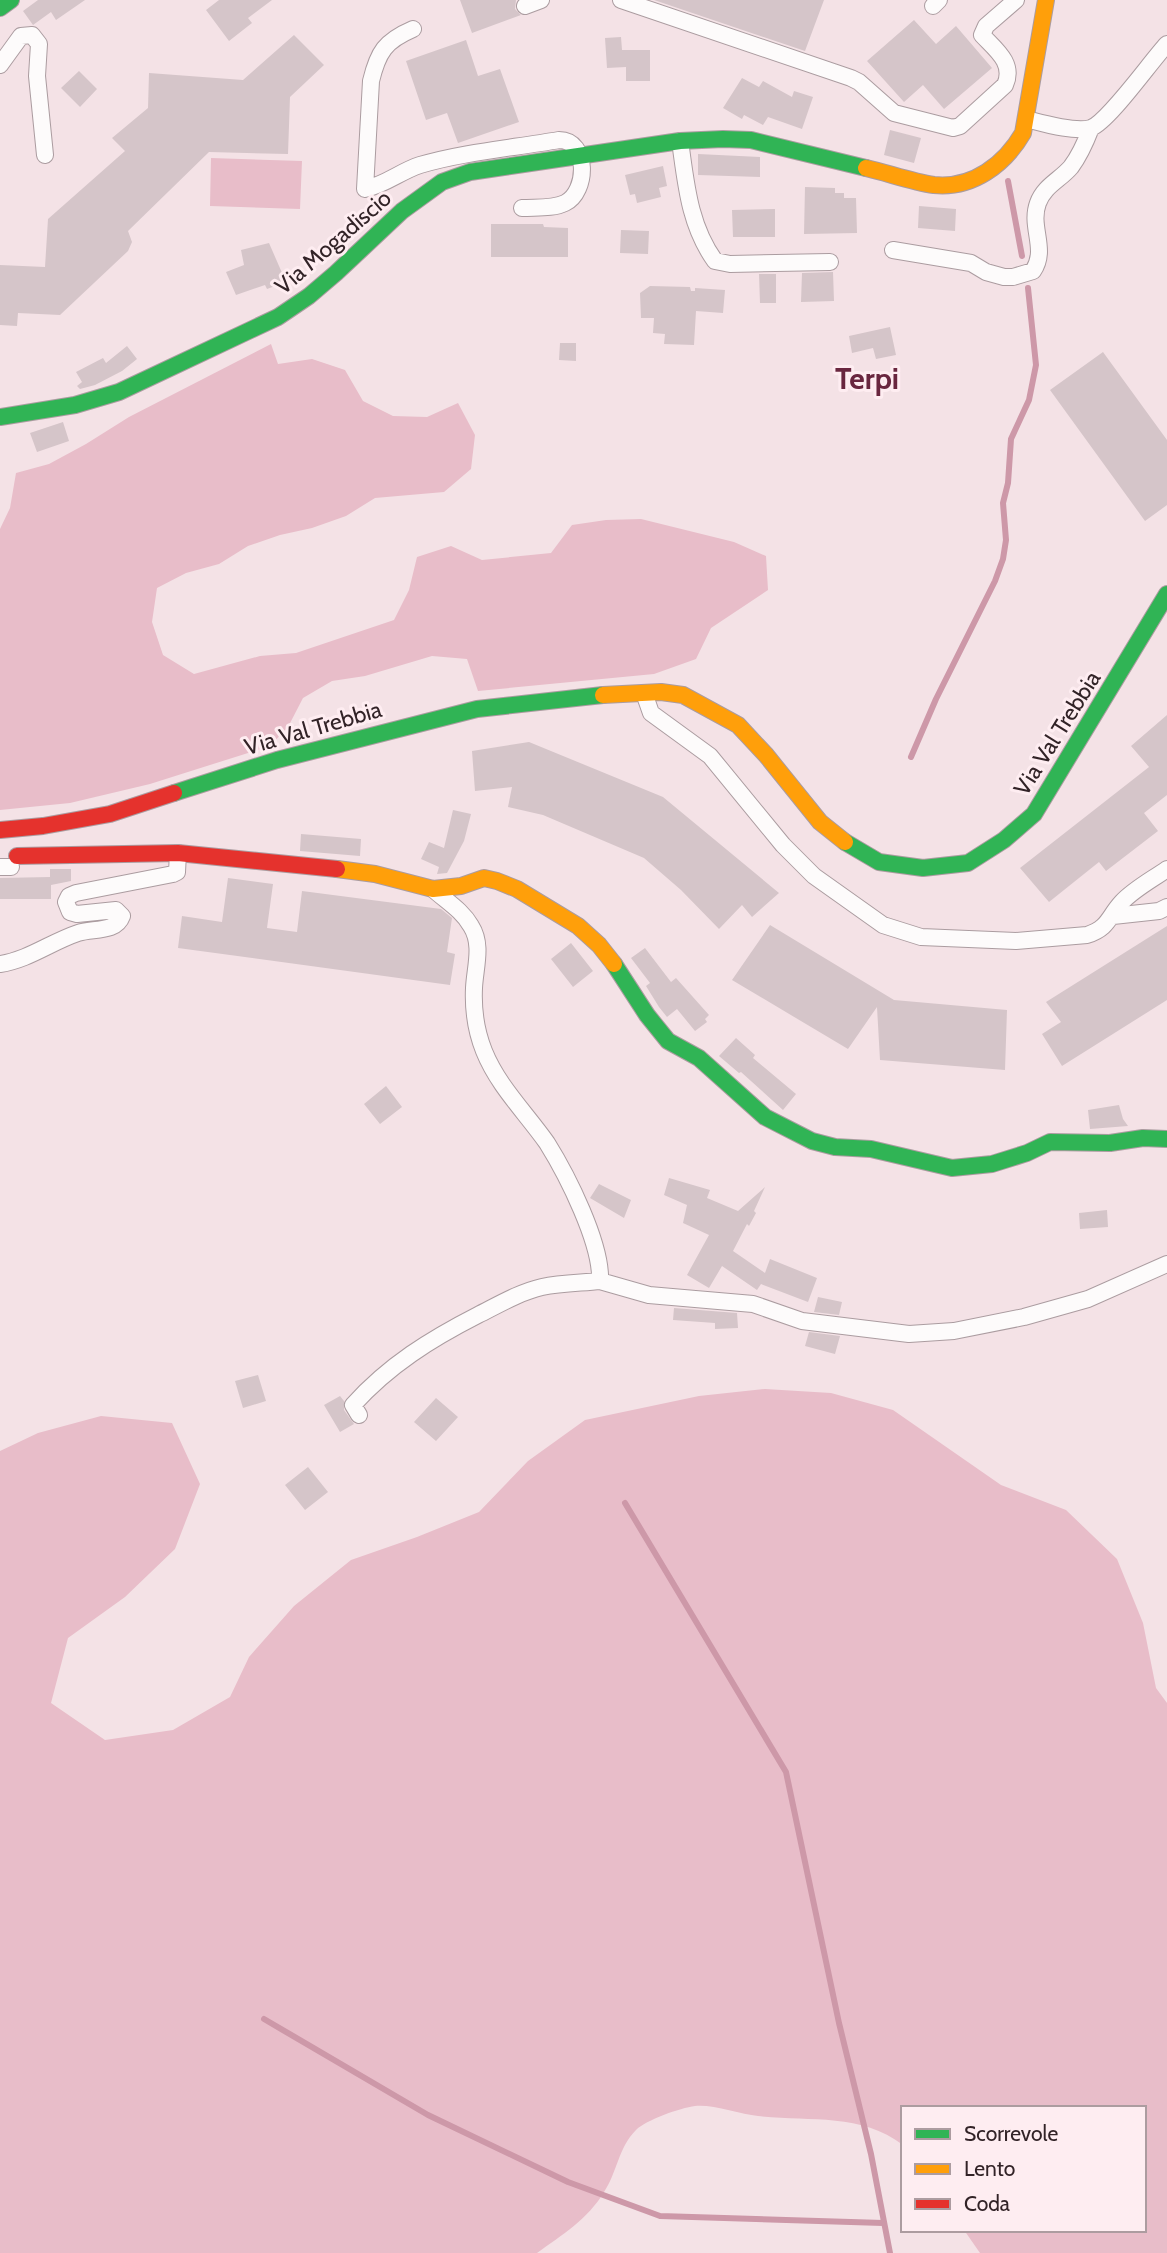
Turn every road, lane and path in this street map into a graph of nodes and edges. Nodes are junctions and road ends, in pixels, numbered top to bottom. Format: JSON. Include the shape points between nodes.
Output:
{"nodes":[{"id":1,"x":11,"y":0,"type":"edge"},
{"id":2,"x":541,"y":0,"type":"edge"},
{"id":3,"x":621,"y":0,"type":"edge"},
{"id":4,"x":1016,"y":0,"type":"edge"},
{"id":5,"x":1046,"y":0,"type":"edge"},
{"id":6,"x":525,"y":6,"type":"dead end"},
{"id":7,"x":0,"y":8,"type":"edge"},
{"id":8,"x":413,"y":29,"type":"dead end"},
{"id":9,"x":1167,"y":44,"type":"edge"},
{"id":10,"x":0,"y":65,"type":"edge"},
{"id":11,"x":1026,"y":119,"type":"junction"},
{"id":12,"x":1091,"y":128,"type":"junction"},
{"id":13,"x":680,"y":141,"type":"junction"},
{"id":14,"x":45,"y":155,"type":"dead end"},
{"id":15,"x":579,"y":157,"type":"junction"},
{"id":16,"x":522,"y":208,"type":"dead end"},
{"id":17,"x":893,"y":250,"type":"dead end"},
{"id":18,"x":831,"y":262,"type":"dead end"},
{"id":19,"x":0,"y":417,"type":"edge"},
{"id":20,"x":1167,"y":594,"type":"edge"},
{"id":21,"x":644,"y":693,"type":"junction"},
{"id":22,"x":0,"y":830,"type":"edge"},
{"id":23,"x":178,"y":853,"type":"junction"},
{"id":24,"x":9,"y":863,"type":"edge"},
{"id":25,"x":1167,"y":869,"type":"edge"},
{"id":26,"x":433,"y":889,"type":"junction"},
{"id":27,"x":1167,"y":907,"type":"edge"},
{"id":28,"x":1113,"y":916,"type":"junction"},
{"id":29,"x":0,"y":964,"type":"edge"},
{"id":30,"x":1167,"y":1139,"type":"edge"},
{"id":31,"x":1167,"y":1264,"type":"edge"},
{"id":32,"x":600,"y":1281,"type":"junction"},
{"id":33,"x":359,"y":1415,"type":"dead end"}],
"edges":[{"from":1,"to":7,"type":"street"},
{"from":2,"to":6,"type":"street"},
{"from":3,"to":4,"type":"street","via":[[850,78],[894,113],[953,128],[1005,86],[1006,62],[982,34]]},
{"from":5,"to":11,"type":"street","name":"Via Mogadiscio"},
{"from":8,"to":15,"type":"street","name":"Via Mogadiscio","via":[[387,44],[374,67],[365,189],[418,166],[559,140],[578,148]]},
{"from":9,"to":12,"type":"street","via":[[1106,117]]},
{"from":10,"to":14,"type":"street","via":[[21,36],[37,38]]},
{"from":11,"to":12,"type":"street"},
{"from":11,"to":13,"type":"street","name":"Via Mogadiscio","via":[[1006,160],[954,185],[916,182],[751,140]]},
{"from":12,"to":17,"type":"street","via":[[1077,159],[1045,189],[1037,206],[1040,256],[1033,271],[1004,277],[971,263]]},
{"from":13,"to":15,"type":"street","name":"Via Mogadiscio"},
{"from":13,"to":18,"type":"street","via":[[690,209],[715,261]]},
{"from":15,"to":16,"type":"street","via":[[581,176],[575,196],[558,206]]},
{"from":15,"to":19,"type":"street","name":"Via Mogadiscio","via":[[470,172],[442,182],[402,211],[318,289],[278,317],[119,392],[75,405]]},
{"from":20,"to":21,"type":"street","name":"Via Val Trebbia","via":[[1034,814],[968,863],[923,868],[879,862],[820,822],[738,725],[683,695]]},
{"from":21,"to":22,"type":"street","name":"Via Val Trebbia","via":[[477,709],[277,760],[110,814]]},
{"from":21,"to":28,"type":"street","via":[[651,713],[710,755],[814,876],[883,925],[921,937],[1016,941],[1087,935]]},
{"from":23,"to":24,"type":"street"},
{"from":23,"to":26,"type":"street","via":[[375,874]]},
{"from":23,"to":29,"type":"street","via":[[173,874],[76,893],[66,902],[70,912],[77,914],[116,910],[122,916],[120,923],[79,932]]},
{"from":25,"to":28,"type":"street","via":[[1122,902]]},
{"from":26,"to":30,"type":"street","via":[[484,878],[507,883],[568,919],[599,946],[668,1041],[699,1058],[765,1117],[812,1140],[952,1168],[992,1164],[1050,1142]]},
{"from":26,"to":32,"type":"street","via":[[465,916],[475,934],[474,1005],[485,1053],[548,1145],[581,1207],[601,1266]]},
{"from":27,"to":28,"type":"street"},
{"from":31,"to":32,"type":"street","via":[[1088,1299],[1024,1317],[954,1331],[909,1334],[802,1321],[753,1304],[649,1295]]},
{"from":32,"to":33,"type":"street","via":[[541,1287],[430,1340],[364,1393],[353,1405]]}]}
